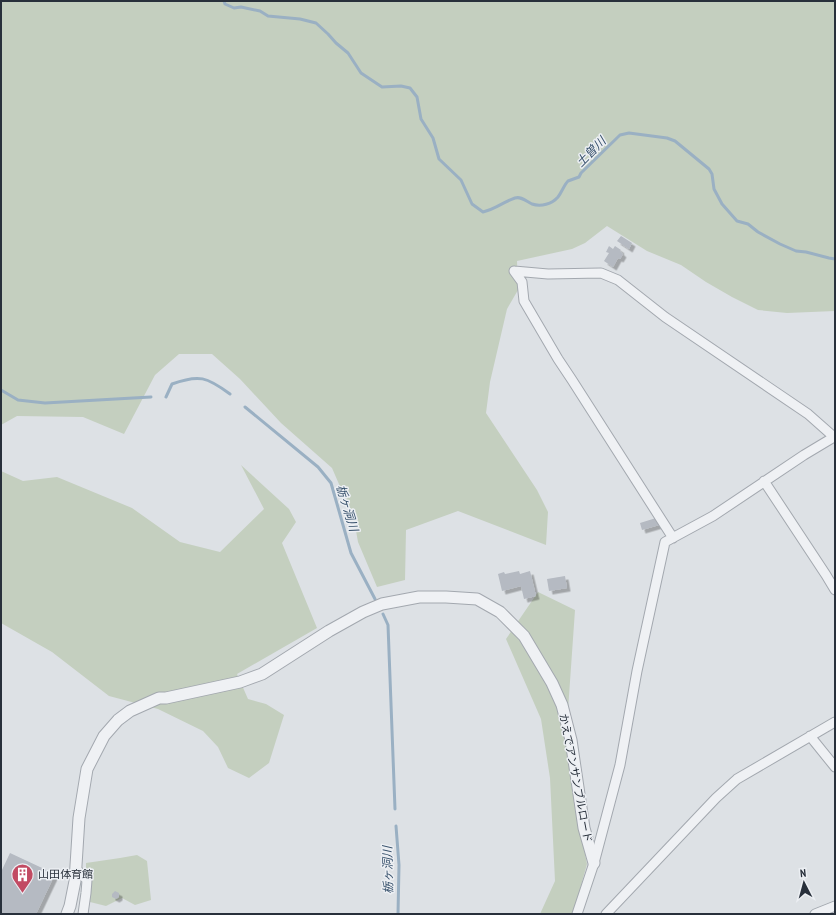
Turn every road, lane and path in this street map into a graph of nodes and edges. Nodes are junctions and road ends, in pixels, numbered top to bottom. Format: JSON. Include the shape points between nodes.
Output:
{"nodes":[{"id":1,"x":834,"y":438,"type":"edge"},
{"id":2,"x":764,"y":481,"type":"junction"},
{"id":3,"x":673,"y":538,"type":"junction"},
{"id":4,"x":835,"y":590,"type":"edge"},
{"id":5,"x":835,"y":722,"type":"edge"},
{"id":6,"x":810,"y":736,"type":"junction"},
{"id":7,"x":835,"y":767,"type":"edge"},
{"id":8,"x":594,"y":863,"type":"junction"},
{"id":9,"x":76,"y":869,"type":"junction"},
{"id":10,"x":835,"y":906,"type":"edge"},
{"id":11,"x":67,"y":914,"type":"edge"},
{"id":12,"x":82,"y":914,"type":"edge"},
{"id":13,"x":577,"y":914,"type":"edge"},
{"id":14,"x":606,"y":914,"type":"edge"},
{"id":15,"x":814,"y":914,"type":"edge"}],
"edges":[{"from":1,"to":2,"type":"street"},
{"from":1,"to":3,"type":"street","via":[[808,414],[665,317],[618,280],[601,273],[548,274],[514,271],[522,282],[524,301],[558,359]]},
{"from":2,"to":3,"type":"street","via":[[713,516]]},
{"from":2,"to":4,"type":"street"},
{"from":3,"to":8,"type":"street","via":[[665,542],[620,765]]},
{"from":5,"to":6,"type":"street"},
{"from":6,"to":7,"type":"street"},
{"from":6,"to":14,"type":"street","via":[[737,779]]},
{"from":8,"to":9,"type":"street","name":"かえでアンサンブルロード","via":[[584,828],[571,740],[562,705],[524,636],[500,612],[477,599],[419,597],[382,604],[363,612],[262,674],[240,682],[158,698],[130,711],[118,720],[104,736],[87,769],[79,818]]},
{"from":8,"to":13,"type":"street"},
{"from":9,"to":11,"type":"street","name":"かえでアンサンブルロード"},
{"from":9,"to":12,"type":"street","via":[[87,880]]},
{"from":10,"to":15,"type":"street"}]}
